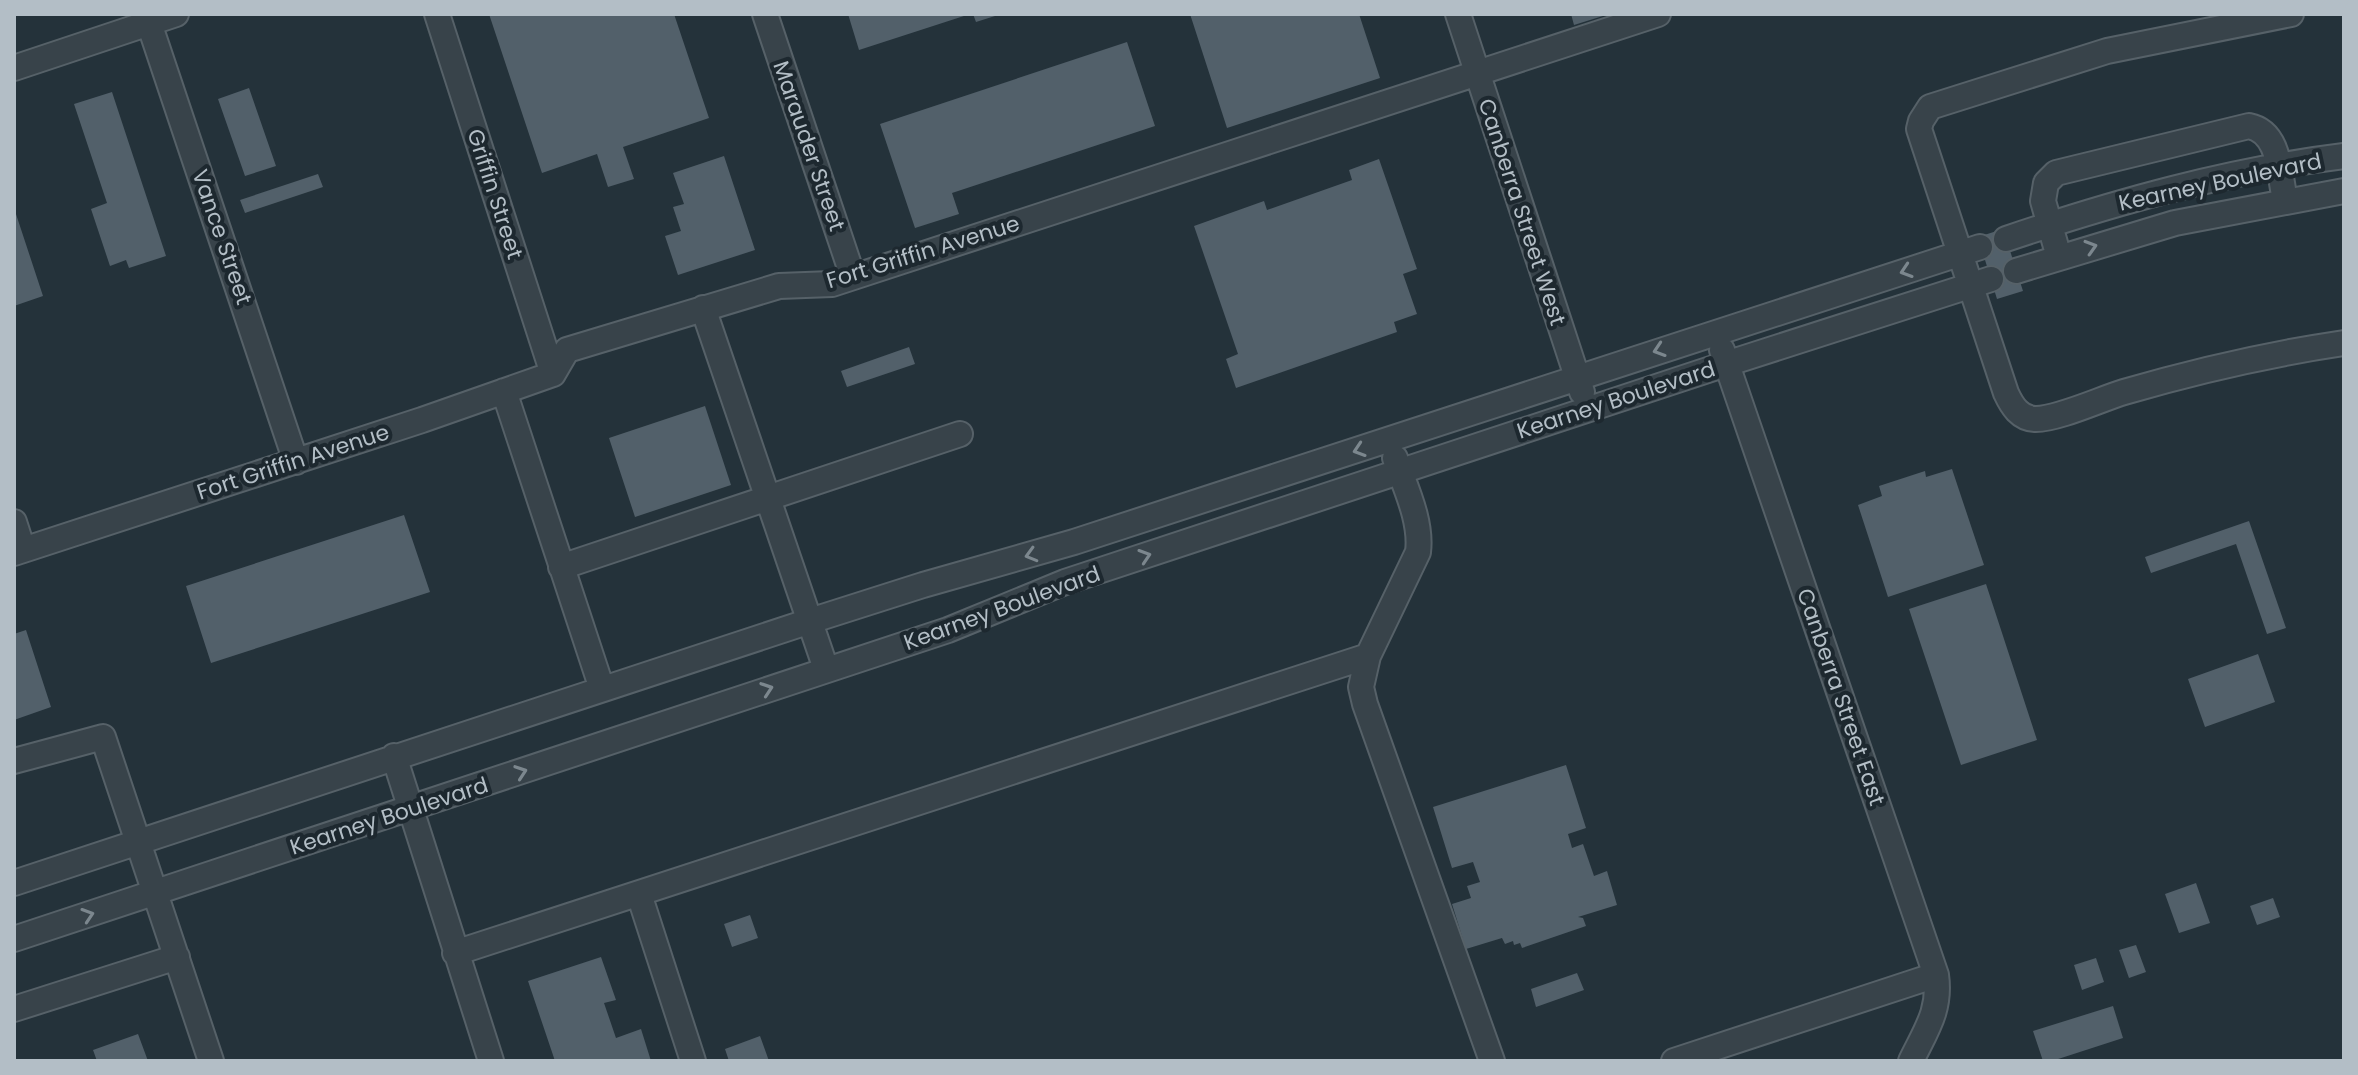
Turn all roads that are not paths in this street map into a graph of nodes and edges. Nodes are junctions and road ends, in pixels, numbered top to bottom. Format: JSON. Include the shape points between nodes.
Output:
{"nodes":[{"id":1,"x":176,"y":14,"type":"edge"},
{"id":2,"x":437,"y":14,"type":"edge"},
{"id":3,"x":765,"y":14,"type":"edge"},
{"id":4,"x":1458,"y":14,"type":"edge"},
{"id":5,"x":1658,"y":14,"type":"edge"},
{"id":6,"x":2291,"y":14,"type":"edge"},
{"id":7,"x":148,"y":18,"type":"edge"},
{"id":8,"x":14,"y":68,"type":"edge"},
{"id":9,"x":1477,"y":73,"type":"junction"},
{"id":10,"x":2344,"y":156,"type":"edge"},
{"id":11,"x":2277,"y":166,"type":"junction"},
{"id":12,"x":2344,"y":191,"type":"edge"},
{"id":13,"x":2285,"y":200,"type":"junction"},
{"id":14,"x":2049,"y":224,"type":"junction"},
{"id":15,"x":2006,"y":239,"type":"dead end"},
{"id":16,"x":1970,"y":250,"type":"junction"},
{"id":17,"x":2059,"y":257,"type":"junction"},
{"id":18,"x":2016,"y":271,"type":"dead end"},
{"id":19,"x":853,"y":277,"type":"junction"},
{"id":20,"x":1981,"y":283,"type":"junction"},
{"id":21,"x":703,"y":308,"type":"junction"},
{"id":22,"x":1716,"y":332,"type":"junction"},
{"id":23,"x":2344,"y":343,"type":"edge"},
{"id":24,"x":1726,"y":364,"type":"junction"},
{"id":25,"x":553,"y":374,"type":"junction"},
{"id":26,"x":1577,"y":377,"type":"junction"},
{"id":27,"x":504,"y":391,"type":"junction"},
{"id":28,"x":1588,"y":409,"type":"junction"},
{"id":29,"x":960,"y":434,"type":"dead end"},
{"id":30,"x":1389,"y":440,"type":"junction"},
{"id":31,"x":296,"y":462,"type":"junction"},
{"id":32,"x":1400,"y":472,"type":"junction"},
{"id":33,"x":768,"y":498,"type":"junction"},
{"id":34,"x":14,"y":522,"type":"edge"},
{"id":35,"x":19,"y":552,"type":"edge"},
{"id":36,"x":561,"y":567,"type":"junction"},
{"id":37,"x":810,"y":621,"type":"junction"},
{"id":38,"x":1368,"y":656,"type":"junction"},
{"id":39,"x":826,"y":669,"type":"junction"},
{"id":40,"x":602,"y":689,"type":"junction"},
{"id":41,"x":394,"y":756,"type":"junction"},
{"id":42,"x":14,"y":761,"type":"edge"},
{"id":43,"x":410,"y":809,"type":"junction"},
{"id":44,"x":138,"y":841,"type":"junction"},
{"id":45,"x":14,"y":883,"type":"edge"},
{"id":46,"x":156,"y":893,"type":"junction"},
{"id":47,"x":639,"y":894,"type":"junction"},
{"id":48,"x":14,"y":939,"type":"edge"},
{"id":49,"x":455,"y":953,"type":"junction"},
{"id":50,"x":177,"y":957,"type":"junction"},
{"id":51,"x":1936,"y":975,"type":"junction"},
{"id":52,"x":14,"y":1009,"type":"edge"},
{"id":53,"x":211,"y":1061,"type":"edge"},
{"id":54,"x":491,"y":1061,"type":"edge"},
{"id":55,"x":693,"y":1061,"type":"edge"},
{"id":56,"x":1492,"y":1061,"type":"edge"},
{"id":57,"x":1674,"y":1061,"type":"edge"},
{"id":58,"x":1911,"y":1061,"type":"edge"}],
"edges":[{"from":1,"to":7,"type":"street"},
{"from":2,"to":25,"type":"street","name":"Griffin Street"},
{"from":3,"to":19,"type":"street","name":"Marauder Street"},
{"from":4,"to":9,"type":"street","name":"Canberra Street West"},
{"from":5,"to":9,"type":"street","name":"Fort Griffin Avenue"},
{"from":6,"to":16,"type":"street","via":[[2107,51],[1930,107],[1921,121],[1921,138]]},
{"from":7,"to":8,"type":"street"},
{"from":7,"to":31,"type":"street","name":"Vance Street"},
{"from":9,"to":19,"type":"street","name":"Fort Griffin Avenue"},
{"from":9,"to":26,"type":"street","name":"Canberra Street West"},
{"from":10,"to":11,"type":"street","name":"Kearney Boulevard"},
{"from":11,"to":13,"type":"street"},
{"from":11,"to":14,"type":"street","name":"Kearney Boulevard"},
{"from":11,"to":14,"type":"street","via":[[2271,137],[2249,126],[2056,173],[2046,183],[2043,201]]},
{"from":12,"to":13,"type":"street","name":"Kearney Boulevard"},
{"from":17,"to":13,"type":"street","name":"Kearney Boulevard","one_way":true,"via":[[2175,223]]},
{"from":14,"to":15,"type":"street","name":"Kearney Boulevard"},
{"from":14,"to":17,"type":"street"},
{"from":16,"to":20,"type":"street"},
{"from":16,"to":22,"type":"street","name":"Kearney Boulevard","one_way":true},
{"from":17,"to":18,"type":"street","name":"Kearney Boulevard"},
{"from":19,"to":21,"type":"street","name":"Fort Griffin Avenue","via":[[832,284],[779,286]]},
{"from":20,"to":23,"type":"street","via":[[2009,401],[2028,418],[2044,418],[2213,368]]},
{"from":20,"to":24,"type":"street","name":"Kearney Boulevard"},
{"from":21,"to":25,"type":"street","name":"Fort Griffin Avenue","via":[[567,350]]},
{"from":21,"to":33,"type":"street"},
{"from":22,"to":24,"type":"street","name":"Canberra Street East"},
{"from":22,"to":26,"type":"street","name":"Kearney Boulevard","one_way":true},
{"from":24,"to":28,"type":"street","name":"Kearney Boulevard"},
{"from":24,"to":51,"type":"street","name":"Canberra Street East"},
{"from":25,"to":27,"type":"street","name":"Fort Griffin Avenue"},
{"from":26,"to":28,"type":"street","name":"Canberra Street West"},
{"from":26,"to":30,"type":"street","name":"Kearney Boulevard"},
{"from":27,"to":31,"type":"street","name":"Fort Griffin Avenue"},
{"from":27,"to":36,"type":"street"},
{"from":28,"to":32,"type":"street","name":"Kearney Boulevard"},
{"from":29,"to":33,"type":"street"},
{"from":30,"to":32,"type":"street"},
{"from":30,"to":37,"type":"street","name":"Kearney Boulevard","one_way":true},
{"from":31,"to":35,"type":"street","name":"Fort Griffin Avenue"},
{"from":32,"to":38,"type":"street","via":[[1417,523],[1418,552]]},
{"from":39,"to":32,"type":"street","name":"Kearney Boulevard","one_way":true,"via":[[948,630],[1065,582]]},
{"from":33,"to":36,"type":"street"},
{"from":33,"to":37,"type":"street"},
{"from":34,"to":35,"type":"street"},
{"from":36,"to":40,"type":"street"},
{"from":37,"to":39,"type":"street"},
{"from":37,"to":40,"type":"street","name":"Kearney Boulevard"},
{"from":38,"to":47,"type":"street"},
{"from":38,"to":56,"type":"street","via":[[1361,687],[1365,704]]},
{"from":43,"to":39,"type":"street","name":"Kearney Boulevard","one_way":true},
{"from":40,"to":41,"type":"street","name":"Kearney Boulevard"},
{"from":41,"to":43,"type":"street"},
{"from":41,"to":44,"type":"street","name":"Kearney Boulevard"},
{"from":42,"to":44,"type":"street","via":[[103,737]]},
{"from":43,"to":46,"type":"street","name":"Kearney Boulevard"},
{"from":43,"to":49,"type":"street"},
{"from":44,"to":45,"type":"street","name":"Kearney Boulevard"},
{"from":44,"to":46,"type":"street"},
{"from":48,"to":46,"type":"street","name":"Kearney Boulevard","one_way":true},
{"from":46,"to":50,"type":"street"},
{"from":47,"to":49,"type":"street"},
{"from":47,"to":55,"type":"street"},
{"from":49,"to":54,"type":"street"},
{"from":50,"to":52,"type":"street"},
{"from":50,"to":53,"type":"street"},
{"from":51,"to":57,"type":"street"},
{"from":51,"to":58,"type":"street","name":"Canberra Street East","via":[[1936,1010]]}]}
